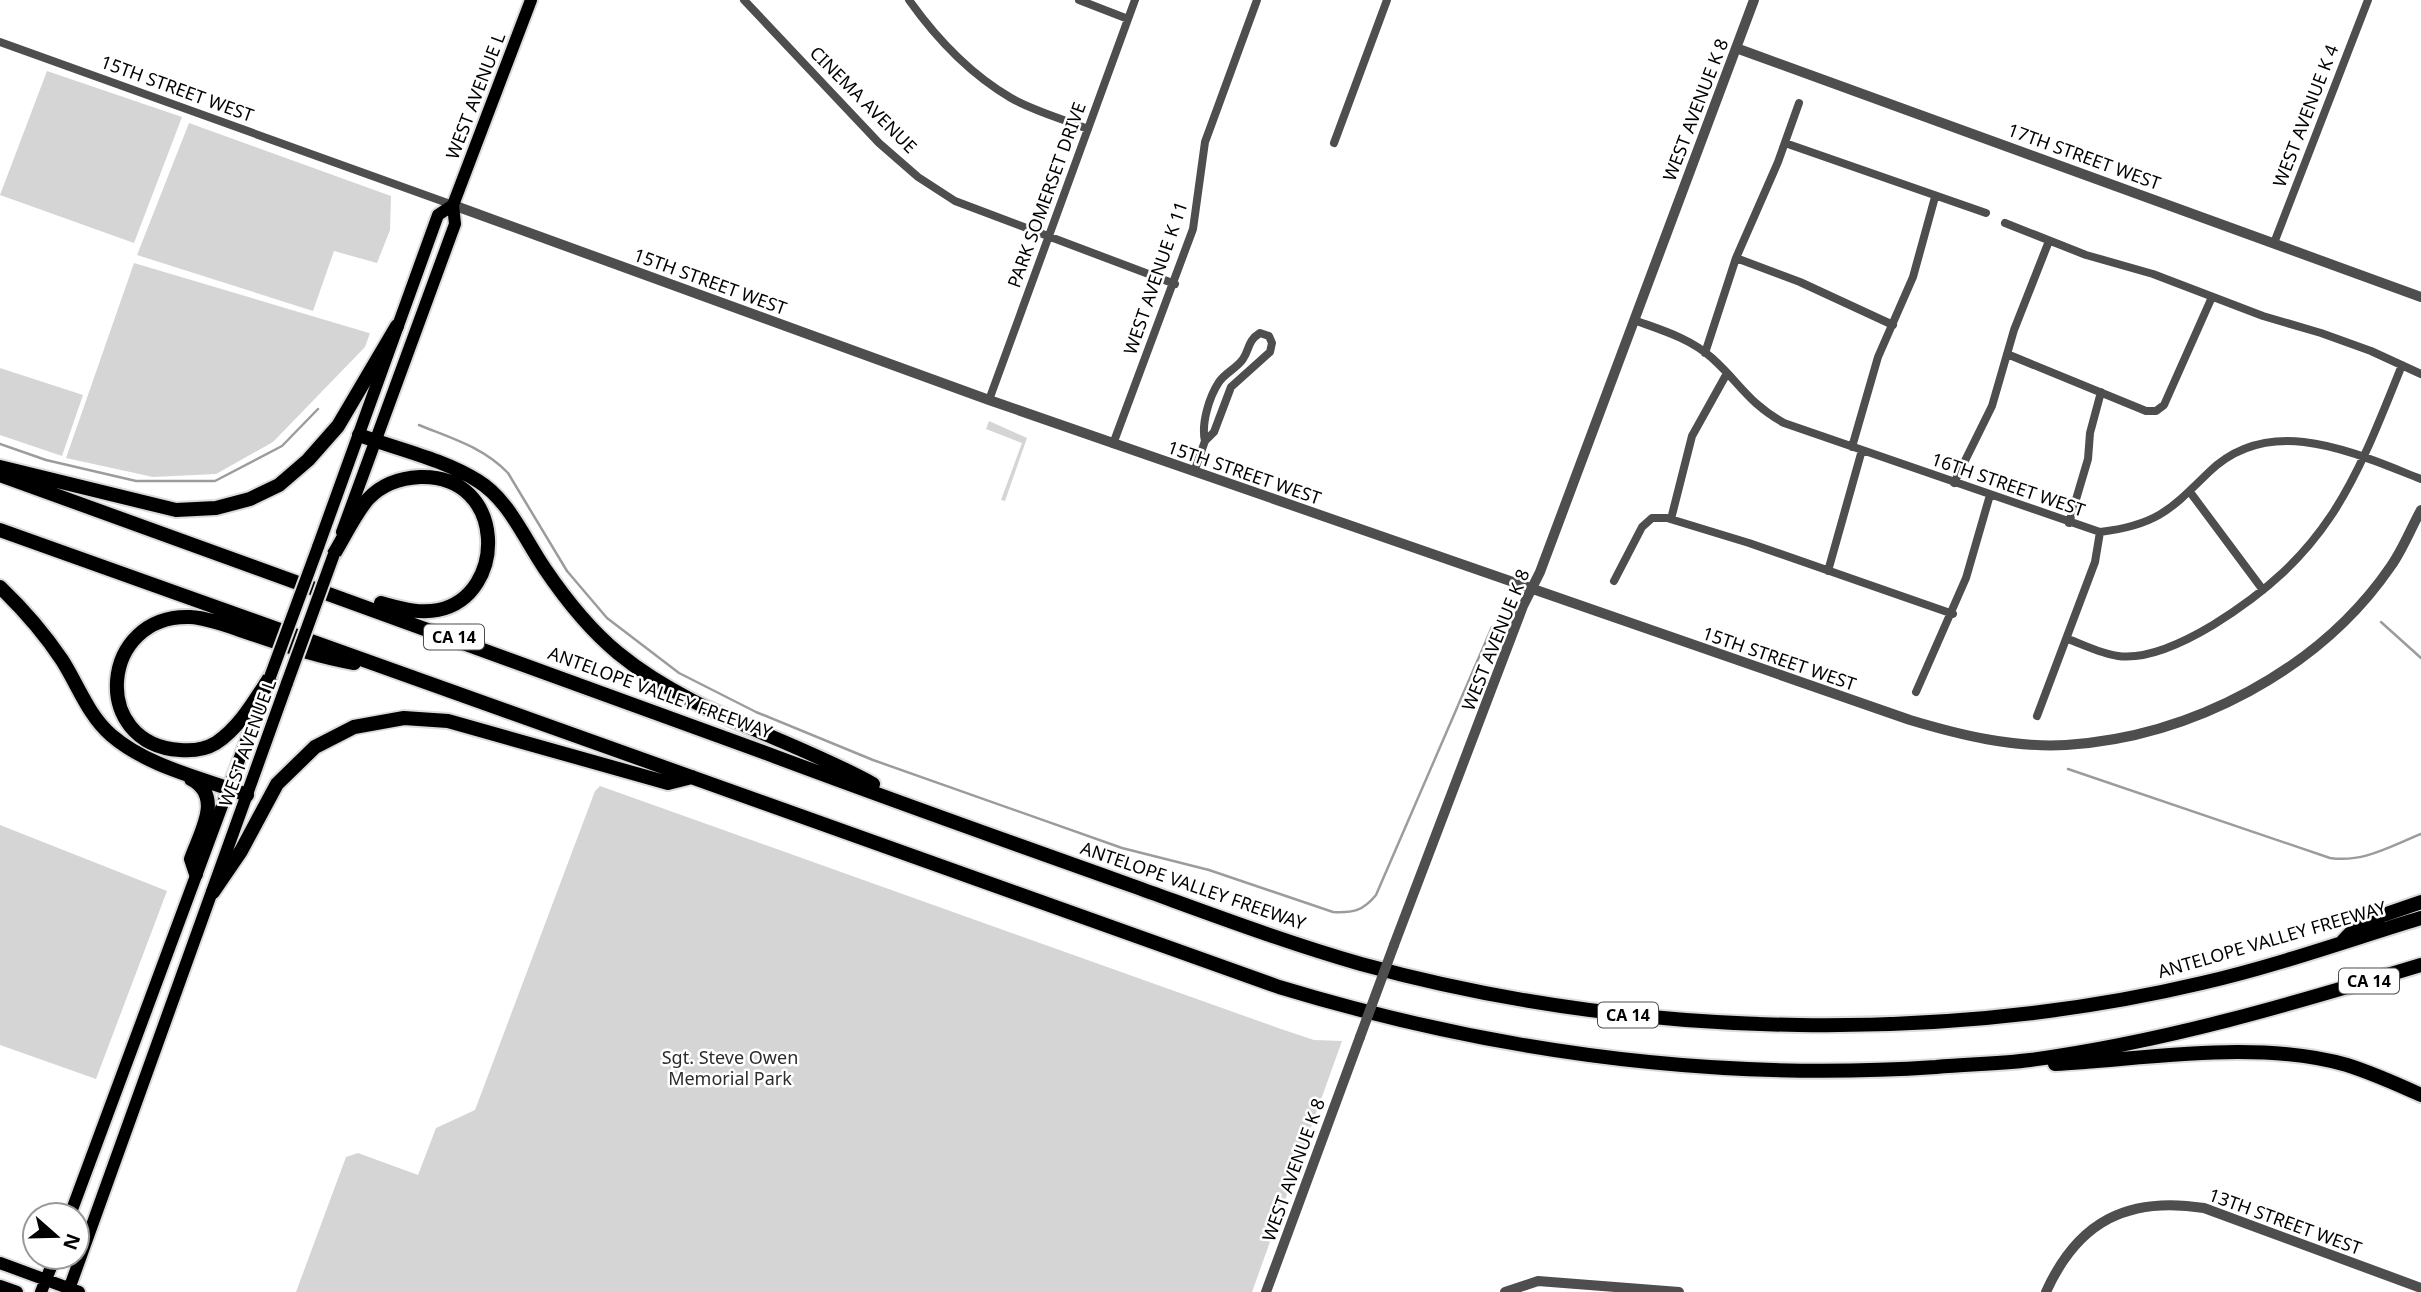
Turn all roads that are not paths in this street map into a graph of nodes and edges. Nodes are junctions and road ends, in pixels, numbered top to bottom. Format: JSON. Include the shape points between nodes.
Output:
{"nodes":[{"id":1,"x":531,"y":0,"type":"edge"},
{"id":2,"x":744,"y":0,"type":"edge"},
{"id":3,"x":909,"y":0,"type":"edge"},
{"id":4,"x":1079,"y":0,"type":"edge"},
{"id":5,"x":1135,"y":0,"type":"edge"},
{"id":6,"x":1257,"y":0,"type":"edge"},
{"id":7,"x":1387,"y":0,"type":"edge"},
{"id":8,"x":1754,"y":0,"type":"edge"},
{"id":9,"x":2368,"y":0,"type":"edge"},
{"id":10,"x":1128,"y":19,"type":"junction"},
{"id":11,"x":0,"y":42,"type":"edge"},
{"id":12,"x":1736,"y":48,"type":"junction"},
{"id":13,"x":1799,"y":103,"type":"dead end"},
{"id":14,"x":1088,"y":129,"type":"junction"},
{"id":15,"x":1334,"y":143,"type":"dead end"},
{"id":16,"x":1785,"y":143,"type":"junction"},
{"id":17,"x":1935,"y":197,"type":"junction"},
{"id":18,"x":453,"y":205,"type":"junction"},
{"id":19,"x":1986,"y":213,"type":"dead end"},
{"id":20,"x":2005,"y":223,"type":"dead end"},
{"id":21,"x":1048,"y":238,"type":"junction"},
{"id":22,"x":2049,"y":241,"type":"junction"},
{"id":23,"x":2274,"y":243,"type":"junction"},
{"id":24,"x":1736,"y":258,"type":"junction"},
{"id":25,"x":1175,"y":284,"type":"junction"},
{"id":26,"x":2211,"y":297,"type":"junction"},
{"id":27,"x":2421,"y":297,"type":"edge"},
{"id":28,"x":1634,"y":320,"type":"junction"},
{"id":29,"x":1893,"y":325,"type":"junction"},
{"id":30,"x":397,"y":326,"type":"junction"},
{"id":31,"x":1705,"y":353,"type":"junction"},
{"id":32,"x":2007,"y":354,"type":"junction"},
{"id":33,"x":1245,"y":358,"type":"junction"},
{"id":34,"x":2402,"y":365,"type":"junction"},
{"id":35,"x":1256,"y":366,"type":"junction"},
{"id":36,"x":1726,"y":374,"type":"junction"},
{"id":37,"x":2421,"y":374,"type":"edge"},
{"id":38,"x":2101,"y":392,"type":"junction"},
{"id":39,"x":989,"y":400,"type":"junction"},
{"id":40,"x":359,"y":435,"type":"junction"},
{"id":41,"x":375,"y":441,"type":"junction"},
{"id":42,"x":1205,"y":441,"type":"junction"},
{"id":43,"x":1113,"y":444,"type":"junction"},
{"id":44,"x":1852,"y":447,"type":"junction"},
{"id":45,"x":1862,"y":450,"type":"junction"},
{"id":46,"x":2365,"y":458,"type":"junction"},
{"id":47,"x":0,"y":467,"type":"edge"},
{"id":48,"x":1194,"y":472,"type":"junction"},
{"id":49,"x":0,"y":475,"type":"edge"},
{"id":50,"x":2421,"y":479,"type":"edge"},
{"id":51,"x":1954,"y":483,"type":"junction"},
{"id":52,"x":2190,"y":492,"type":"junction"},
{"id":53,"x":1990,"y":495,"type":"junction"},
{"id":54,"x":2421,"y":509,"type":"edge"},
{"id":55,"x":1671,"y":519,"type":"junction"},
{"id":56,"x":2069,"y":523,"type":"junction"},
{"id":57,"x":0,"y":530,"type":"edge"},
{"id":58,"x":2100,"y":532,"type":"junction"},
{"id":59,"x":334,"y":554,"type":"junction"},
{"id":60,"x":224,"y":558,"type":"junction"},
{"id":61,"x":1828,"y":571,"type":"junction"},
{"id":62,"x":1614,"y":581,"type":"dead end"},
{"id":63,"x":0,"y":587,"type":"edge"},
{"id":64,"x":1532,"y":590,"type":"junction"},
{"id":65,"x":2263,"y":590,"type":"junction"},
{"id":66,"x":1952,"y":614,"type":"junction"},
{"id":67,"x":2068,"y":639,"type":"junction"},
{"id":68,"x":387,"y":667,"type":"junction"},
{"id":69,"x":270,"y":677,"type":"junction"},
{"id":70,"x":1916,"y":692,"type":"dead end"},
{"id":71,"x":2038,"y":716,"type":"dead end"},
{"id":72,"x":175,"y":768,"type":"junction"},
{"id":73,"x":693,"y":777,"type":"junction"},
{"id":74,"x":229,"y":788,"type":"junction"},
{"id":75,"x":247,"y":795,"type":"junction"},
{"id":76,"x":906,"y":805,"type":"junction"},
{"id":77,"x":196,"y":874,"type":"junction"},
{"id":78,"x":213,"y":892,"type":"junction"},
{"id":79,"x":2421,"y":902,"type":"edge"},
{"id":80,"x":2421,"y":918,"type":"edge"},
{"id":81,"x":2342,"y":942,"type":"junction"},
{"id":82,"x":2421,"y":965,"type":"edge"},
{"id":83,"x":2026,"y":1060,"type":"junction"},
{"id":84,"x":2421,"y":1095,"type":"edge"},
{"id":85,"x":75,"y":1201,"type":"edge"},
{"id":86,"x":0,"y":1263,"type":"edge"},
{"id":87,"x":0,"y":1286,"type":"edge"},
{"id":88,"x":44,"y":1286,"type":"edge"},
{"id":89,"x":2421,"y":1288,"type":"edge"},
{"id":90,"x":72,"y":1291,"type":"edge"},
{"id":91,"x":1656,"y":1291,"type":"edge"},
{"id":92,"x":17,"y":1292,"type":"edge"},
{"id":93,"x":1266,"y":1292,"type":"edge"},
{"id":94,"x":1505,"y":1292,"type":"edge"},
{"id":95,"x":1679,"y":1292,"type":"edge"},
{"id":96,"x":2046,"y":1292,"type":"edge"}],
"edges":[{"from":1,"to":18,"type":"main road","name":"WEST AVENUE L"},
{"from":2,"to":21,"type":"street","name":"CINEMA AVENUE","via":[[879,143],[918,177],[954,201]]},
{"from":3,"to":14,"type":"street","via":[[928,28],[965,64],[1012,98]]},
{"from":4,"to":10,"type":"street"},
{"from":5,"to":10,"type":"street","name":"PARK SOMERSET DRIVE"},
{"from":6,"to":25,"type":"street","name":"WEST AVENUE K 11","via":[[1211,123],[1193,229]]},
{"from":7,"to":15,"type":"street"},
{"from":8,"to":12,"type":"street","name":"WEST AVENUE K 8"},
{"from":9,"to":23,"type":"street","name":"WEST AVENUE K 4"},
{"from":10,"to":14,"type":"street","name":"PARK SOMERSET DRIVE"},
{"from":11,"to":18,"type":"street","name":"15TH STREET WEST"},
{"from":12,"to":23,"type":"street","name":"17TH STREET WEST"},
{"from":12,"to":28,"type":"street","name":"WEST AVENUE K 8"},
{"from":13,"to":16,"type":"street"},
{"from":14,"to":21,"type":"street","name":"PARK SOMERSET DRIVE"},
{"from":16,"to":17,"type":"street"},
{"from":16,"to":24,"type":"street"},
{"from":17,"to":19,"type":"street"},
{"from":17,"to":29,"type":"street","via":[[1913,277]]},
{"from":18,"to":30,"type":"main road","name":"WEST AVENUE L","via":[[438,215]]},
{"from":18,"to":39,"type":"street","name":"15TH STREET WEST"},
{"from":18,"to":41,"type":"main road","name":"WEST AVENUE L","via":[[455,224]]},
{"from":20,"to":22,"type":"street"},
{"from":21,"to":25,"type":"street","name":"CINEMA AVENUE"},
{"from":21,"to":39,"type":"street","name":"PARK SOMERSET DRIVE"},
{"from":22,"to":26,"type":"street"},
{"from":22,"to":32,"type":"street"},
{"from":23,"to":27,"type":"street","name":"17TH STREET WEST"},
{"from":24,"to":29,"type":"street"},
{"from":24,"to":31,"type":"street"},
{"from":25,"to":43,"type":"street","name":"WEST AVENUE K 11"},
{"from":26,"to":34,"type":"street","via":[[2321,332]]},
{"from":26,"to":38,"type":"street","via":[[2164,405],[2146,411]]},
{"from":28,"to":31,"type":"street","name":"16TH STREET WEST","via":[[1684,339]]},
{"from":28,"to":64,"type":"street","name":"WEST AVENUE K 8"},
{"from":29,"to":44,"type":"street","via":[[1878,357]]},
{"from":30,"to":40,"type":"main road","name":"WEST AVENUE L"},
{"from":30,"to":47,"type":"highway","via":[[338,426],[309,460],[279,485],[250,499],[216,508],[176,510]]},
{"from":31,"to":36,"type":"street","name":"16TH STREET WEST"},
{"from":32,"to":38,"type":"street"},
{"from":32,"to":51,"type":"street","via":[[1992,406]]},
{"from":33,"to":35,"type":"street"},
{"from":33,"to":35,"type":"street","via":[[1246,346],[1265,334],[1272,343],[1270,352]]},
{"from":33,"to":42,"type":"street","via":[[1219,383],[1202,427]]},
{"from":34,"to":37,"type":"street"},
{"from":34,"to":46,"type":"street"},
{"from":35,"to":42,"type":"street","via":[[1231,387],[1214,432]]},
{"from":36,"to":44,"type":"street","name":"16TH STREET WEST","via":[[1760,410]]},
{"from":36,"to":55,"type":"street","via":[[1692,436]]},
{"from":38,"to":56,"type":"street"},
{"from":39,"to":43,"type":"street","name":"15TH STREET WEST"},
{"from":40,"to":41,"type":"highway"},
{"from":40,"to":69,"type":"main road","name":"WEST AVENUE L","bridge":true},
{"from":41,"to":59,"type":"main road","name":"WEST AVENUE L"},
{"from":41,"to":76,"type":"highway","via":[[479,482],[505,508],[583,620],[654,679],[870,782]]},
{"from":42,"to":48,"type":"street"},
{"from":43,"to":48,"type":"street","name":"15TH STREET WEST"},
{"from":44,"to":45,"type":"street","name":"16TH STREET WEST"},
{"from":45,"to":51,"type":"street","name":"16TH STREET WEST"},
{"from":45,"to":61,"type":"street"},
{"from":46,"to":50,"type":"street","name":"16TH STREET WEST"},
{"from":46,"to":52,"type":"street","name":"16TH STREET WEST","via":[[2300,440],[2274,439],[2234,453]]},
{"from":46,"to":65,"type":"street","via":[[2310,548]]},
{"from":48,"to":64,"type":"street","name":"15TH STREET WEST"},
{"from":49,"to":60,"type":"highway","name":"ANTELOPE VALLEY FREEWAY","number":"CA 14"},
{"from":51,"to":53,"type":"street","name":"16TH STREET WEST"},
{"from":52,"to":58,"type":"street","name":"16TH STREET WEST","via":[[2168,512],[2133,528]]},
{"from":52,"to":65,"type":"street"},
{"from":53,"to":56,"type":"street","name":"16TH STREET WEST"},
{"from":53,"to":66,"type":"street"},
{"from":54,"to":64,"type":"street","name":"15TH STREET WEST","via":[[2392,566],[2305,655],[2244,694],[2184,721],[2113,739],[2065,745],[2005,743],[1910,720]]},
{"from":55,"to":61,"type":"street"},
{"from":55,"to":62,"type":"street","via":[[1652,518],[1642,527]]},
{"from":56,"to":58,"type":"street","name":"16TH STREET WEST"},
{"from":57,"to":68,"type":"highway","number":"CA 14"},
{"from":58,"to":67,"type":"street","via":[[2095,562]]},
{"from":59,"to":60,"type":"highway","via":[[368,499],[390,482],[431,477],[448,481],[470,494],[485,517],[489,548],[476,585],[441,610],[417,612],[266,565]]},
{"from":59,"to":75,"type":"main road","name":"WEST AVENUE L","bridge":true},
{"from":60,"to":76,"type":"highway","name":"ANTELOPE VALLEY FREEWAY","number":"CA 14","via":[[460,639]]},
{"from":61,"to":66,"type":"street"},
{"from":63,"to":72,"type":"highway","via":[[40,629],[94,716],[111,735],[139,755]]},
{"from":64,"to":93,"type":"street","name":"WEST AVENUE K 8","bridge":true},
{"from":65,"to":67,"type":"street","via":[[2175,647],[2118,656]]},
{"from":66,"to":70,"type":"street"},
{"from":67,"to":71,"type":"street"},
{"from":68,"to":69,"type":"highway","via":[[331,659],[209,620],[167,618],[136,637],[117,670],[116,687],[125,719],[136,732],[152,744],[191,751],[215,744],[234,728]]},
{"from":68,"to":73,"type":"highway","number":"CA 14"},
{"from":69,"to":74,"type":"main road","name":"WEST AVENUE L"},
{"from":72,"to":74,"type":"highway"},
{"from":72,"to":77,"type":"highway","via":[[207,794],[209,810],[191,859]]},
{"from":73,"to":78,"type":"highway","via":[[668,783],[448,721],[404,718],[354,727],[315,747],[277,784],[242,851]]},
{"from":73,"to":83,"type":"highway","number":"CA 14","via":[[1279,987],[1423,1027],[1517,1045],[1695,1067],[1880,1070]]},
{"from":74,"to":75,"type":"highway"},
{"from":74,"to":77,"type":"main road","name":"WEST AVENUE L"},
{"from":75,"to":78,"type":"main road","name":"WEST AVENUE L"},
{"from":76,"to":81,"type":"highway","name":"ANTELOPE VALLEY FREEWAY","number":"CA 14","via":[[1360,963],[1522,1000],[1617,1014],[1800,1025],[1965,1020],[2205,983]]},
{"from":77,"to":85,"type":"main road","name":"WEST AVENUE L"},
{"from":78,"to":90,"type":"main road","name":"WEST AVENUE L"},
{"from":79,"to":81,"type":"highway","via":[[2360,923]]},
{"from":80,"to":81,"type":"highway","name":"ANTELOPE VALLEY FREEWAY","number":"CA 14"},
{"from":82,"to":83,"type":"highway","number":"CA 14","via":[[2228,1022]]},
{"from":83,"to":84,"type":"highway","via":[[2052,1064],[2208,1055],[2303,1057],[2345,1065]]},
{"from":86,"to":88,"type":"main road"},
{"from":87,"to":92,"type":"main road"},
{"from":88,"to":90,"type":"main road"},
{"from":89,"to":96,"type":"street","name":"13TH STREET WEST","via":[[2204,1208],[2169,1202],[2108,1219],[2081,1239],[2058,1266]]},
{"from":91,"to":94,"type":"street","via":[[1538,1280]]},
{"from":91,"to":95,"type":"street"}]}
